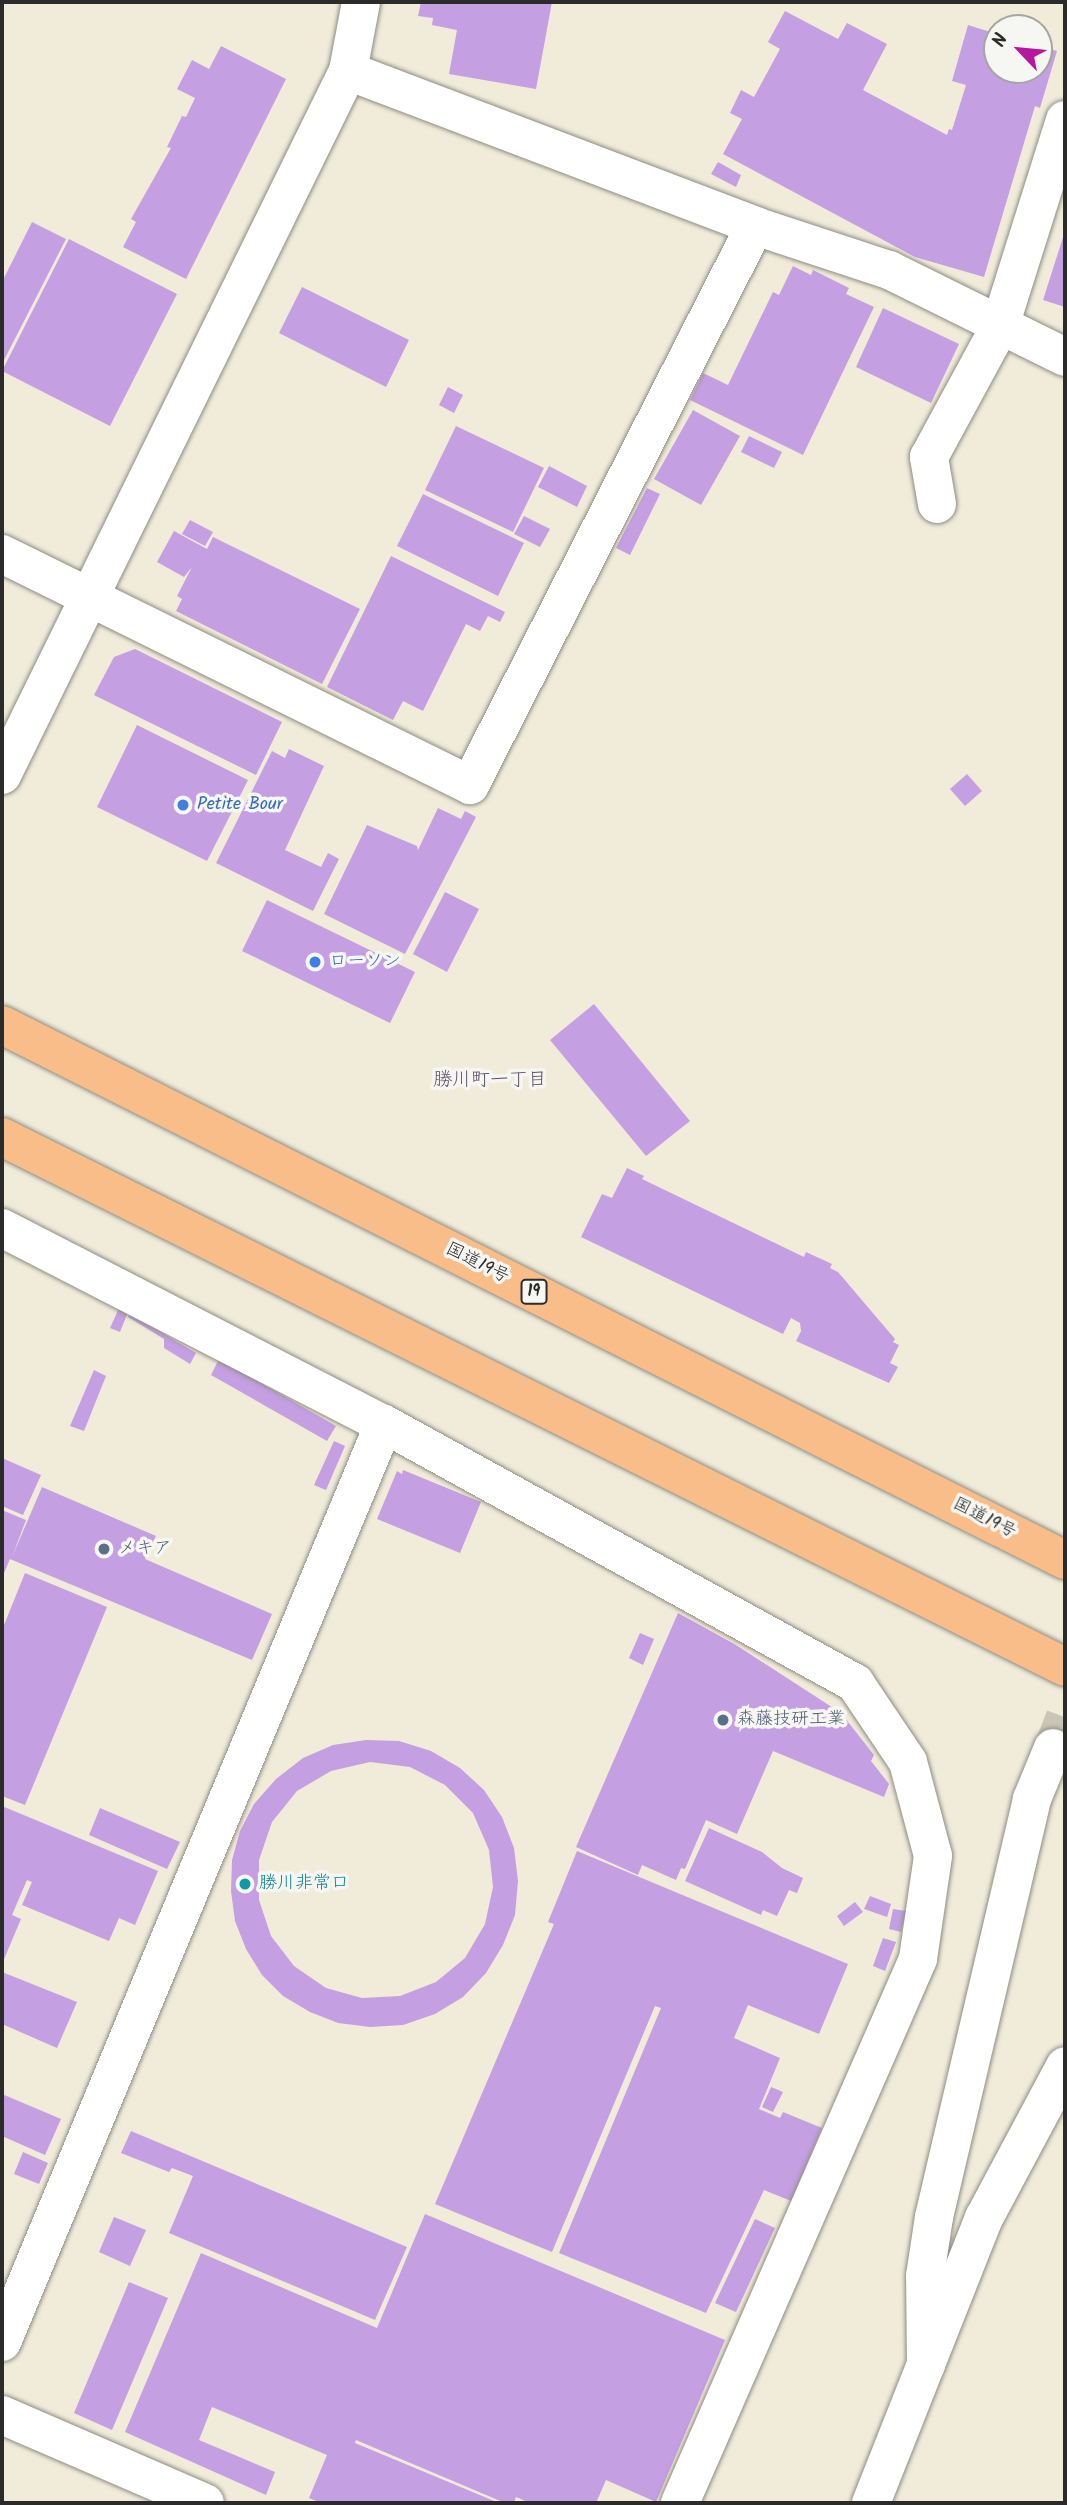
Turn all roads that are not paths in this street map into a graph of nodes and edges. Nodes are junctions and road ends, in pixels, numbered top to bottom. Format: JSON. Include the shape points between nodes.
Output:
{"nodes":[{"id":1,"x":361,"y":2,"type":"edge"},
{"id":2,"x":348,"y":71,"type":"junction"},
{"id":3,"x":1065,"y":120,"type":"edge"},
{"id":4,"x":755,"y":226,"type":"junction"},
{"id":5,"x":1000,"y":326,"type":"junction"},
{"id":6,"x":1065,"y":357,"type":"edge"},
{"id":7,"x":937,"y":504,"type":"dead end"},
{"id":8,"x":2,"y":554,"type":"edge"},
{"id":9,"x":88,"y":597,"type":"junction"},
{"id":10,"x":2,"y":775,"type":"edge"},
{"id":11,"x":2,"y":1025,"type":"edge"},
{"id":12,"x":2,"y":1136,"type":"edge"},
{"id":13,"x":2,"y":1228,"type":"edge"},
{"id":14,"x":384,"y":1424,"type":"junction"},
{"id":15,"x":1065,"y":1560,"type":"edge"},
{"id":16,"x":1065,"y":1667,"type":"edge"},
{"id":17,"x":1053,"y":1748,"type":"tunnel mouth"},
{"id":18,"x":1065,"y":2066,"type":"edge"},
{"id":19,"x":2,"y":2342,"type":"edge"},
{"id":20,"x":926,"y":2365,"type":"junction"},
{"id":21,"x":2,"y":2415,"type":"edge"},
{"id":22,"x":205,"y":2503,"type":"edge"},
{"id":23,"x":680,"y":2503,"type":"edge"},
{"id":24,"x":871,"y":2503,"type":"edge"}],
"edges":[{"from":1,"to":2,"type":"street"},
{"from":2,"to":4,"type":"street"},
{"from":2,"to":9,"type":"street"},
{"from":3,"to":5,"type":"street"},
{"from":4,"to":5,"type":"street","via":[[889,270]]},
{"from":4,"to":9,"type":"street","via":[[470,785]]},
{"from":5,"to":6,"type":"street"},
{"from":5,"to":7,"type":"street","via":[[929,457]]},
{"from":8,"to":9,"type":"street"},
{"from":9,"to":10,"type":"street"},
{"from":11,"to":15,"type":"highway","name":"国道19号","number":"19"},
{"from":12,"to":16,"type":"highway"},
{"from":13,"to":14,"type":"street"},
{"from":14,"to":19,"type":"street"},
{"from":14,"to":23,"type":"street","via":[[855,1683],[908,1762],[933,1856],[918,1959]]},
{"from":17,"to":20,"type":"street","via":[[1032,1799],[934,2217],[925,2276]]},
{"from":18,"to":20,"type":"street","via":[[984,2218]]},
{"from":20,"to":24,"type":"street"},
{"from":21,"to":22,"type":"street"}]}
